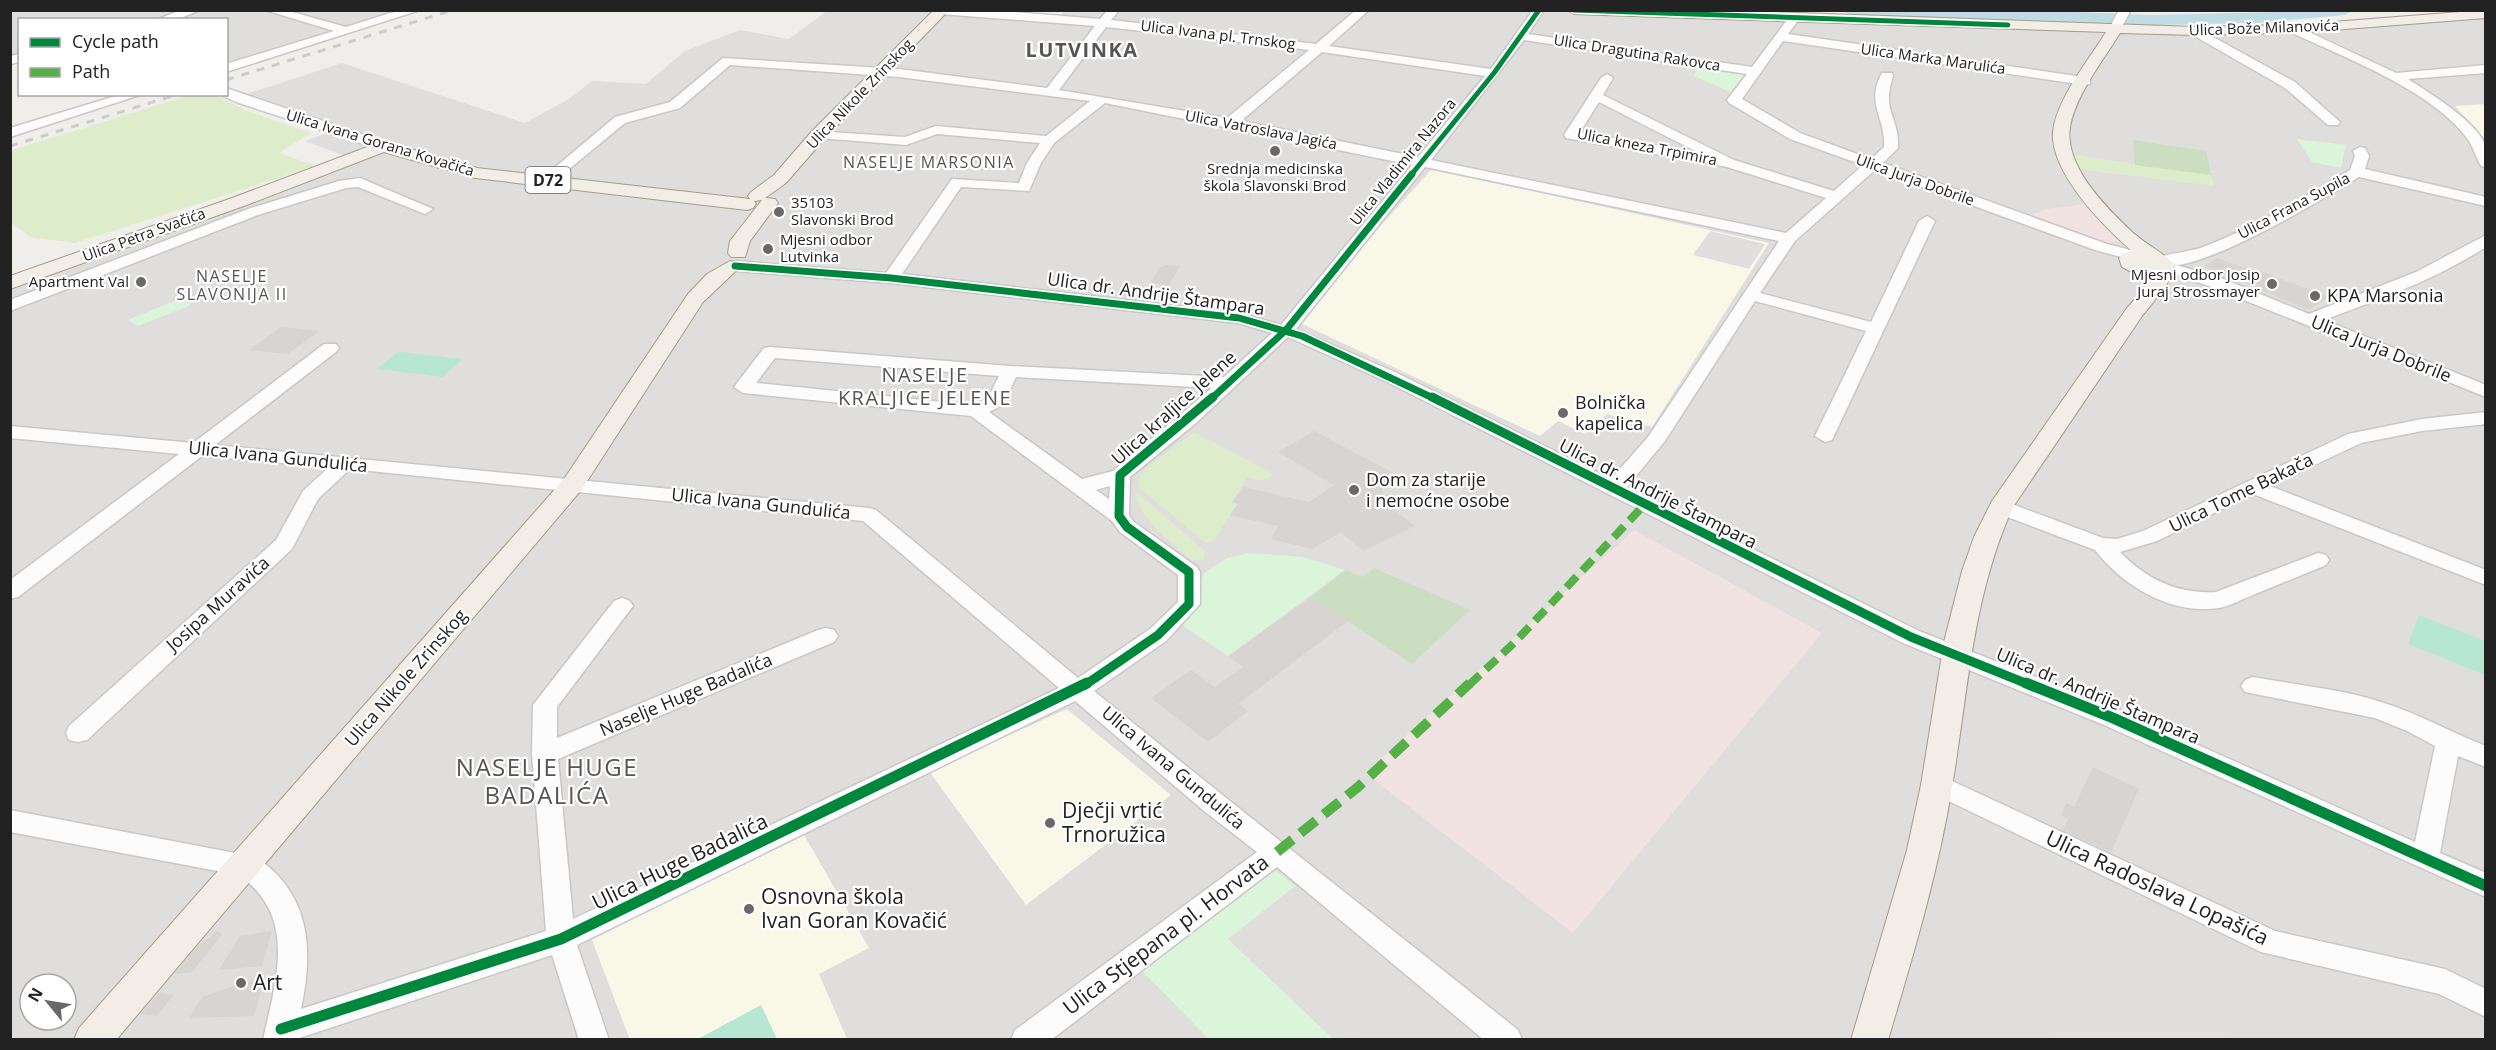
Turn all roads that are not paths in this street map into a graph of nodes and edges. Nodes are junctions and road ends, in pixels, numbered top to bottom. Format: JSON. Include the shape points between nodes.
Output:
{"nodes":[{"id":1,"x":195,"y":10,"type":"edge"},
{"id":2,"x":270,"y":10,"type":"edge"},
{"id":3,"x":1113,"y":10,"type":"edge"},
{"id":4,"x":1364,"y":10,"type":"edge"},
{"id":5,"x":1539,"y":10,"type":"edge"},
{"id":6,"x":1574,"y":10,"type":"edge"},
{"id":7,"x":411,"y":11,"type":"edge"},
{"id":8,"x":942,"y":11,"type":"edge"},
{"id":9,"x":2486,"y":14,"type":"edge"},
{"id":10,"x":169,"y":18,"type":"edge"},
{"id":11,"x":1794,"y":18,"type":"junction"},
{"id":12,"x":2120,"y":20,"type":"edge"},
{"id":13,"x":1105,"y":22,"type":"junction"},
{"id":14,"x":2294,"y":29,"type":"junction"},
{"id":15,"x":348,"y":31,"type":"junction"},
{"id":16,"x":2195,"y":31,"type":"junction"},
{"id":17,"x":1520,"y":36,"type":"junction"},
{"id":18,"x":1781,"y":37,"type":"junction"},
{"id":19,"x":1322,"y":47,"type":"junction"},
{"id":20,"x":228,"y":67,"type":"edge"},
{"id":21,"x":2486,"y":69,"type":"edge"},
{"id":22,"x":1754,"y":71,"type":"junction"},
{"id":23,"x":880,"y":72,"type":"junction"},
{"id":24,"x":1494,"y":73,"type":"junction"},
{"id":25,"x":1887,"y":76,"type":"dead end"},
{"id":26,"x":2392,"y":77,"type":"junction"},
{"id":27,"x":1607,"y":78,"type":"dead end"},
{"id":28,"x":2085,"y":81,"type":"junction"},
{"id":29,"x":1051,"y":91,"type":"junction"},
{"id":30,"x":228,"y":93,"type":"edge"},
{"id":31,"x":130,"y":96,"type":"edge"},
{"id":32,"x":1596,"y":96,"type":"junction"},
{"id":33,"x":1102,"y":99,"type":"junction"},
{"id":34,"x":2333,"y":122,"type":"dead end"},
{"id":35,"x":1230,"y":123,"type":"junction"},
{"id":36,"x":10,"y":133,"type":"edge"},
{"id":37,"x":819,"y":134,"type":"junction"},
{"id":38,"x":1049,"y":140,"type":"junction"},
{"id":39,"x":383,"y":146,"type":"junction"},
{"id":40,"x":2360,"y":151,"type":"dead end"},
{"id":41,"x":1422,"y":162,"type":"junction"},
{"id":42,"x":1729,"y":163,"type":"junction"},
{"id":43,"x":2486,"y":163,"type":"edge"},
{"id":44,"x":1873,"y":165,"type":"junction"},
{"id":45,"x":2357,"y":172,"type":"junction"},
{"id":46,"x":547,"y":180,"type":"junction"},
{"id":47,"x":278,"y":186,"type":"junction"},
{"id":48,"x":1836,"y":196,"type":"junction"},
{"id":49,"x":758,"y":201,"type":"junction"},
{"id":50,"x":2486,"y":202,"type":"edge"},
{"id":51,"x":425,"y":209,"type":"dead end"},
{"id":52,"x":1927,"y":221,"type":"dead end"},
{"id":53,"x":1789,"y":238,"type":"junction"},
{"id":54,"x":2486,"y":240,"type":"edge"},
{"id":55,"x":730,"y":260,"type":"junction"},
{"id":56,"x":2152,"y":265,"type":"junction"},
{"id":57,"x":10,"y":274,"type":"edge"},
{"id":58,"x":891,"y":278,"type":"junction"},
{"id":59,"x":10,"y":283,"type":"edge"},
{"id":60,"x":1750,"y":295,"type":"junction"},
{"id":61,"x":10,"y":306,"type":"edge"},
{"id":62,"x":2307,"y":320,"type":"junction"},
{"id":63,"x":1875,"y":328,"type":"junction"},
{"id":64,"x":1286,"y":330,"type":"junction"},
{"id":65,"x":330,"y":348,"type":"dead end"},
{"id":66,"x":1010,"y":371,"type":"junction"},
{"id":67,"x":1226,"y":383,"type":"junction"},
{"id":68,"x":2486,"y":392,"type":"edge"},
{"id":69,"x":976,"y":411,"type":"junction"},
{"id":70,"x":2486,"y":418,"type":"edge"},
{"id":71,"x":10,"y":432,"type":"edge"},
{"id":72,"x":1825,"y":436,"type":"dead end"},
{"id":73,"x":197,"y":449,"type":"junction"},
{"id":74,"x":344,"y":464,"type":"junction"},
{"id":75,"x":1120,"y":476,"type":"junction"},
{"id":76,"x":573,"y":484,"type":"junction"},
{"id":77,"x":1075,"y":486,"type":"junction"},
{"id":78,"x":2253,"y":487,"type":"junction"},
{"id":79,"x":1612,"y":489,"type":"junction"},
{"id":80,"x":2001,"y":507,"type":"junction"},
{"id":81,"x":1119,"y":516,"type":"junction"},
{"id":82,"x":2103,"y":545,"type":"junction"},
{"id":83,"x":2318,"y":560,"type":"dead end"},
{"id":84,"x":2486,"y":578,"type":"edge"},
{"id":85,"x":11,"y":592,"type":"edge"},
{"id":86,"x":622,"y":606,"type":"dead end"},
{"id":87,"x":826,"y":636,"type":"dead end"},
{"id":88,"x":1957,"y":655,"type":"junction"},
{"id":89,"x":2253,"y":686,"type":"dead end"},
{"id":90,"x":1079,"y":689,"type":"junction"},
{"id":91,"x":78,"y":733,"type":"dead end"},
{"id":92,"x":2448,"y":742,"type":"junction"},
{"id":93,"x":545,"y":754,"type":"junction"},
{"id":94,"x":2486,"y":757,"type":"edge"},
{"id":95,"x":1937,"y":784,"type":"junction"},
{"id":96,"x":10,"y":821,"type":"edge"},
{"id":97,"x":1277,"y":852,"type":"junction"},
{"id":98,"x":2425,"y":859,"type":"junction"},
{"id":99,"x":246,"y":864,"type":"junction"},
{"id":100,"x":2486,"y":886,"type":"edge"},
{"id":101,"x":561,"y":939,"type":"junction"},
{"id":102,"x":2486,"y":1004,"type":"edge"},
{"id":103,"x":279,"y":1034,"type":"edge"},
{"id":104,"x":92,"y":1040,"type":"edge"},
{"id":105,"x":594,"y":1040,"type":"edge"},
{"id":106,"x":1026,"y":1040,"type":"edge"},
{"id":107,"x":1507,"y":1040,"type":"edge"},
{"id":108,"x":1869,"y":1040,"type":"edge"}],
"edges":[{"from":1,"to":10,"type":"street"},
{"from":2,"to":15,"type":"street"},
{"from":3,"to":13,"type":"street"},
{"from":4,"to":19,"type":"street"},
{"from":5,"to":17,"type":"street","name":"Ulica Vladimira Nazora"},
{"from":6,"to":11,"type":"main road","name":"Ulica Bože Milanovića"},
{"from":7,"to":15,"type":"street"},
{"from":8,"to":13,"type":"street","name":"Ulica Ivana pl. Trnskog"},
{"from":8,"to":23,"type":"main road","name":"Ulica Nikole Zrinskog"},
{"from":9,"to":14,"type":"main road","name":"Ulica Bože Milanovića"},
{"from":11,"to":12,"type":"main road","name":"Ulica Bože Milanovića"},
{"from":11,"to":18,"type":"street"},
{"from":12,"to":16,"type":"main road","name":"Ulica Bože Milanovića"},
{"from":12,"to":28,"type":"main road"},
{"from":13,"to":19,"type":"street","name":"Ulica Ivana pl. Trnskog"},
{"from":13,"to":29,"type":"street"},
{"from":14,"to":16,"type":"main road","name":"Ulica Bože Milanovića"},
{"from":14,"to":26,"type":"street"},
{"from":15,"to":20,"type":"street"},
{"from":16,"to":34,"type":"street","via":[[2290,85]]},
{"from":17,"to":22,"type":"street","name":"Ulica Dragutina Rakovca"},
{"from":17,"to":24,"type":"street","name":"Ulica Vladimira Nazora"},
{"from":18,"to":22,"type":"street"},
{"from":18,"to":28,"type":"street","name":"Ulica Marka Marulića"},
{"from":19,"to":24,"type":"street","name":"Ulica Ivana pl. Trnskog"},
{"from":19,"to":35,"type":"street"},
{"from":21,"to":26,"type":"street"},
{"from":22,"to":44,"type":"street","name":"Ulica Jurja Dobrile","via":[[1734,100],[1795,136]]},
{"from":23,"to":29,"type":"street","name":"Ulica Vatroslava Jagića"},
{"from":23,"to":37,"type":"main road","name":"Ulica Nikole Zrinskog"},
{"from":23,"to":46,"type":"street","name":"Ulica Vatroslava Jagića","via":[[727,61],[675,105],[613,125]]},
{"from":24,"to":41,"type":"street","name":"Ulica Vladimira Nazora"},
{"from":25,"to":44,"type":"street","via":[[1880,108],[1892,142],[1887,154]]},
{"from":26,"to":43,"type":"street","via":[[2440,105],[2475,140]]},
{"from":27,"to":32,"type":"street","name":"Ulica kneza Trpimira"},
{"from":28,"to":56,"type":"main road","via":[[2061,126],[2061,148],[2072,172]]},
{"from":29,"to":33,"type":"street","name":"Ulica Vatroslava Jagića"},
{"from":30,"to":39,"type":"street","name":"Ulica Ivana Gorana Kovačića"},
{"from":31,"to":36,"type":"street"},
{"from":32,"to":42,"type":"street","name":"Ulica kneza Trpimira"},
{"from":32,"to":42,"type":"street","name":"Ulica kneza Trpimira","via":[[1570,135]]},
{"from":33,"to":35,"type":"street","name":"Ulica Vatroslava Jagića"},
{"from":33,"to":38,"type":"street"},
{"from":35,"to":41,"type":"street","name":"Ulica Vatroslava Jagića"},
{"from":37,"to":38,"type":"street","via":[[906,141],[936,130]]},
{"from":37,"to":49,"type":"main road","name":"Ulica Nikole Zrinskog"},
{"from":38,"to":58,"type":"street","via":[[1024,188],[957,182]]},
{"from":39,"to":46,"type":"main road","name":"Ulica Ivana Gorana Kovačića","number":"D72","via":[[475,173]]},
{"from":39,"to":47,"type":"main road","name":"Ulica Petra Svačića"},
{"from":40,"to":45,"type":"street"},
{"from":41,"to":53,"type":"street","name":"Ulica Vatroslava Jagića"},
{"from":41,"to":64,"type":"street","name":"Ulica Vladimira Nazora"},
{"from":42,"to":48,"type":"street","name":"Ulica kneza Trpimira"},
{"from":44,"to":48,"type":"street"},
{"from":44,"to":56,"type":"street","name":"Ulica Jurja Dobrile"},
{"from":45,"to":50,"type":"street","name":"Ulica Frana Supila"},
{"from":45,"to":56,"type":"street","name":"Ulica Frana Supila","via":[[2209,251],[2192,264]]},
{"from":46,"to":49,"type":"main road","name":"Ulica Ivana Gorana Kovačića","number":"D72"},
{"from":47,"to":57,"type":"main road","name":"Ulica Petra Svačića","via":[[182,213]]},
{"from":47,"to":59,"type":"main road","name":"Ulica Petra Svačića"},
{"from":48,"to":53,"type":"street"},
{"from":49,"to":55,"type":"main road","name":"Ulica Nikole Zrinskog"},
{"from":51,"to":61,"type":"street","via":[[360,182],[344,184],[243,215]]},
{"from":52,"to":63,"type":"street"},
{"from":53,"to":60,"type":"street"},
{"from":54,"to":62,"type":"street","via":[[2421,278]]},
{"from":55,"to":58,"type":"street","name":"Ulica dr. Andrije Štampara","via":[[780,269]]},
{"from":55,"to":76,"type":"main road","name":"Ulica Nikole Zrinskog","via":[[695,298]]},
{"from":56,"to":62,"type":"street","name":"Ulica Jurja Dobrile","via":[[2215,282]]},
{"from":56,"to":80,"type":"main road","via":[[2152,292],[2134,312]]},
{"from":58,"to":64,"type":"street","name":"Ulica dr. Andrije Štampara","via":[[1239,318]]},
{"from":60,"to":63,"type":"street"},
{"from":60,"to":79,"type":"street","via":[[1655,441],[1628,476]]},
{"from":62,"to":68,"type":"street","name":"Ulica Jurja Dobrile"},
{"from":63,"to":72,"type":"street"},
{"from":64,"to":67,"type":"street","name":"Ulica kraljice Jelene"},
{"from":64,"to":79,"type":"street","name":"Ulica dr. Andrije Štampara","via":[[1393,378]]},
{"from":65,"to":73,"type":"street"},
{"from":66,"to":67,"type":"street","name":"Ulica kraljice Jelene"},
{"from":66,"to":69,"type":"street","via":[[996,401]]},
{"from":66,"to":69,"type":"street","name":"Ulica kraljice Jelene","via":[[770,352],[743,387]]},
{"from":67,"to":75,"type":"street","name":"Ulica kraljice Jelene"},
{"from":69,"to":77,"type":"street"},
{"from":70,"to":78,"type":"street","name":"Ulica Tome Bakača","via":[[2355,438]]},
{"from":71,"to":73,"type":"street","name":"Ulica Ivana Gundulića"},
{"from":73,"to":74,"type":"street","name":"Ulica Ivana Gundulića"},
{"from":73,"to":85,"type":"street"},
{"from":74,"to":76,"type":"street","name":"Ulica Ivana Gundulića"},
{"from":74,"to":91,"type":"street","name":"Josipa Muravića","via":[[310,496],[284,544]]},
{"from":75,"to":77,"type":"street","name":"Ulica kraljice Jelene"},
{"from":75,"to":81,"type":"street","name":"Ulica kraljice Jelene"},
{"from":76,"to":90,"type":"street","name":"Ulica Ivana Gundulića","via":[[869,515]]},
{"from":76,"to":99,"type":"main road","name":"Ulica Nikole Zrinskog"},
{"from":77,"to":81,"type":"street"},
{"from":78,"to":82,"type":"street","name":"Ulica Tome Bakača","via":[[2150,536],[2118,546]]},
{"from":78,"to":84,"type":"street"},
{"from":79,"to":88,"type":"street","name":"Ulica dr. Andrije Štampara","via":[[1889,627]]},
{"from":80,"to":82,"type":"street","name":"Ulica Tome Bakača"},
{"from":80,"to":88,"type":"main road","via":[[1983,540]]},
{"from":81,"to":90,"type":"street","via":[[1127,527],[1189,572],[1189,604],[1158,634]]},
{"from":82,"to":83,"type":"street","via":[[2126,572],[2149,586],[2205,602]]},
{"from":86,"to":93,"type":"street","via":[[546,705]]},
{"from":87,"to":93,"type":"street","name":"Naselje Huge Badalića"},
{"from":88,"to":95,"type":"main road"},
{"from":88,"to":98,"type":"street","name":"Ulica dr. Andrije Štampara","via":[[2113,718]]},
{"from":89,"to":92,"type":"street","via":[[2378,710],[2416,724]]},
{"from":90,"to":97,"type":"street","name":"Ulica Ivana Gundulića","via":[[1213,804]]},
{"from":90,"to":101,"type":"street","name":"Ulica Huge Badalića"},
{"from":92,"to":94,"type":"street"},
{"from":92,"to":98,"type":"street"},
{"from":93,"to":101,"type":"street"},
{"from":95,"to":102,"type":"street","name":"Ulica Radoslava Lopašića","via":[[2271,943],[2445,982]]},
{"from":95,"to":108,"type":"main road","via":[[1919,877]]},
{"from":96,"to":99,"type":"street"},
{"from":97,"to":106,"type":"street","name":"Ulica Stjepana pl. Horvata"},
{"from":97,"to":107,"type":"street","name":"Ulica Ivana Gundulića"},
{"from":98,"to":100,"type":"street","name":"Ulica dr. Andrije Štampara"},
{"from":99,"to":103,"type":"street","via":[[272,884],[291,928],[292,971]]},
{"from":99,"to":104,"type":"main road","name":"Ulica Nikole Zrinskog"},
{"from":101,"to":103,"type":"street","name":"Ulica Huge Badalića"},
{"from":101,"to":105,"type":"street"}]}
